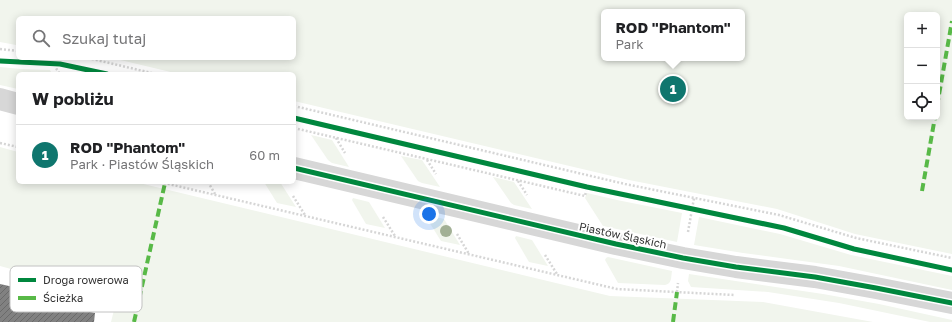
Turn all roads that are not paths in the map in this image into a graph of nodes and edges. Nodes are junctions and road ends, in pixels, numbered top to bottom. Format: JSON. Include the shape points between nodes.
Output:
{"nodes":[{"id":1,"x":0,"y":99,"type":"edge"},
{"id":2,"x":16,"y":103,"type":"edge"},
{"id":3,"x":296,"y":168,"type":"edge"},
{"id":4,"x":952,"y":303,"type":"edge"}],
"edges":[{"from":1,"to":2,"type":"street"},
{"from":3,"to":4,"type":"street","name":"Piastów Śląskich","via":[[683,258],[823,278]]}]}
